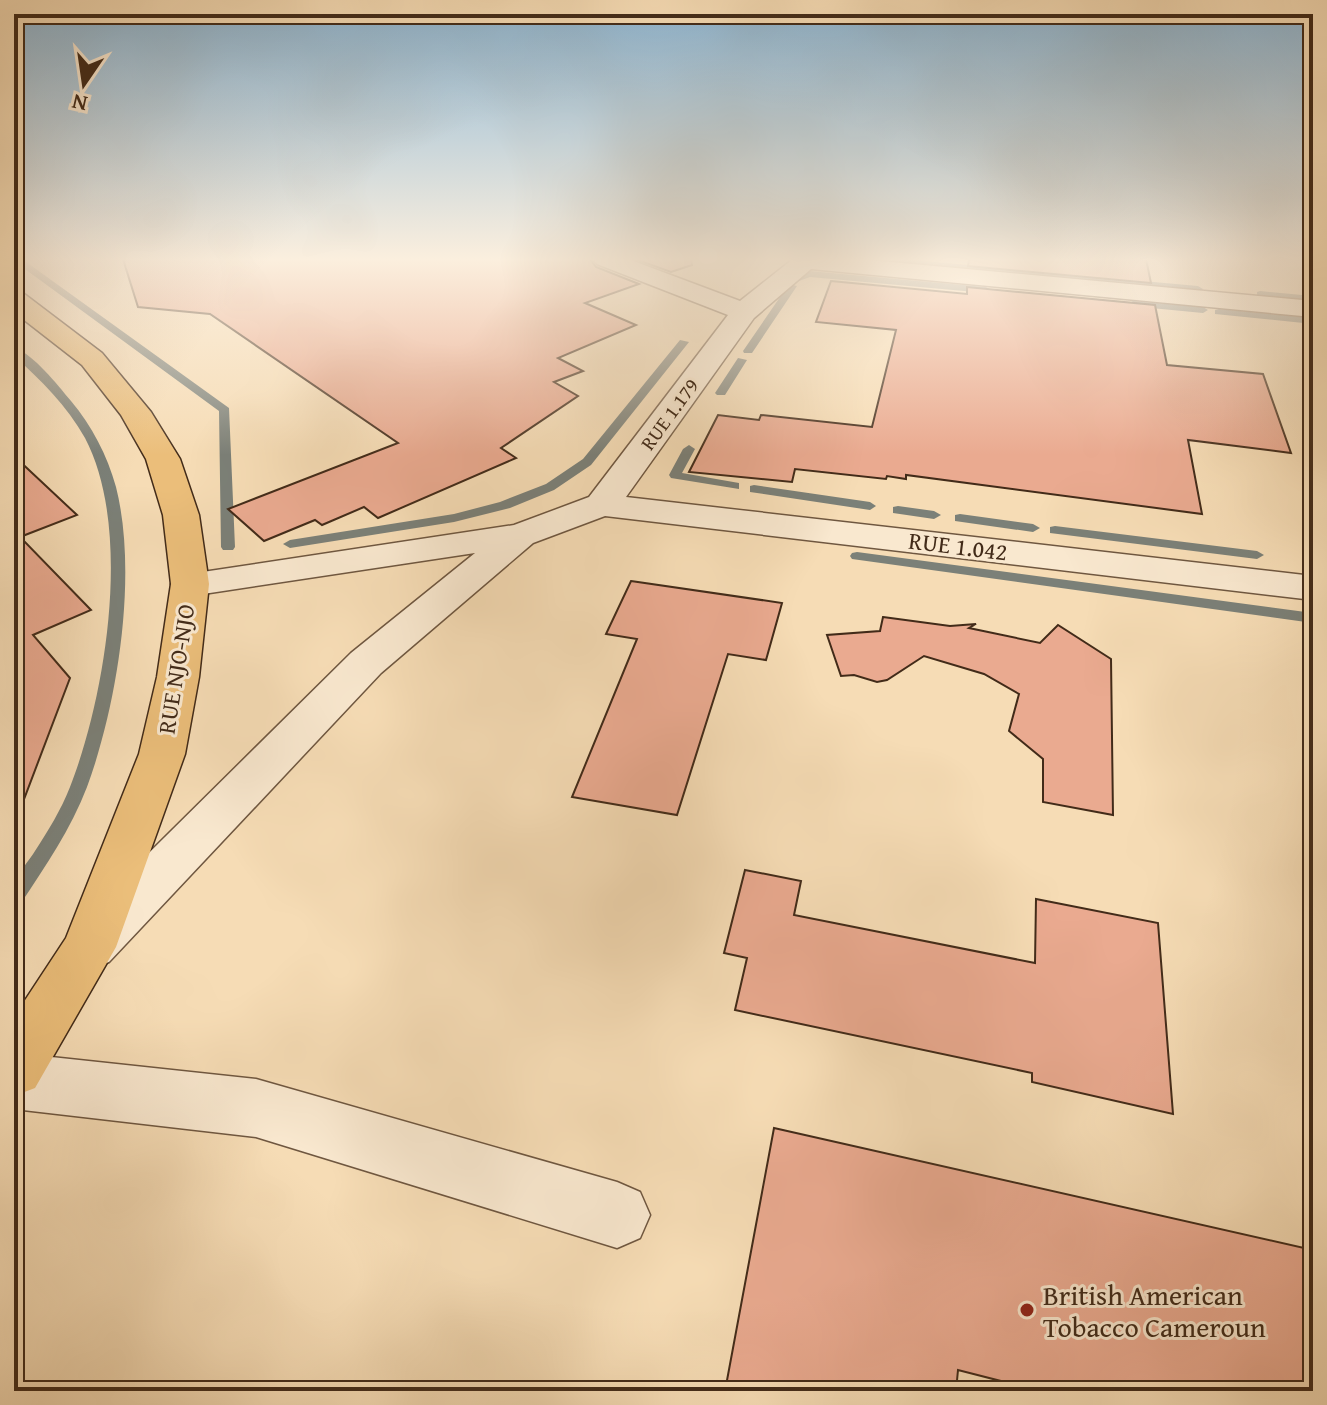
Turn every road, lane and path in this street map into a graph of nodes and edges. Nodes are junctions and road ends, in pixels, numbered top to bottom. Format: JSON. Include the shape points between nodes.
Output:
{"nodes":[{"id":1,"x":47,"y":325,"type":"edge"},
{"id":2,"x":735,"y":325,"type":"edge"},
{"id":3,"x":602,"y":505,"type":"junction"},
{"id":4,"x":521,"y":535,"type":"junction"},
{"id":5,"x":190,"y":584,"type":"junction"},
{"id":6,"x":1313,"y":588,"type":"edge"},
{"id":7,"x":89,"y":947,"type":"junction"},
{"id":8,"x":14,"y":1069,"type":"edge"},
{"id":9,"x":14,"y":1081,"type":"edge"},
{"id":10,"x":617,"y":1215,"type":"dead end"}],
"edges":[{"from":1,"to":5,"type":"main road","name":"RUE NJO-NJO","via":[[92,359],[135,412],[163,459],[181,515]]},
{"from":2,"to":3,"type":"street","name":"RUE 1.179"},
{"from":3,"to":4,"type":"street"},
{"from":3,"to":6,"type":"street","name":"RUE 1.042"},
{"from":4,"to":5,"type":"street"},
{"from":4,"to":7,"type":"street","via":[[366,663]]},
{"from":5,"to":7,"type":"main road","name":"RUE NJO-NJO","via":[[162,754]]},
{"from":7,"to":8,"type":"main road","name":"RUE NJO-NJO"},
{"from":9,"to":10,"type":"street","via":[[256,1108]]}]}
